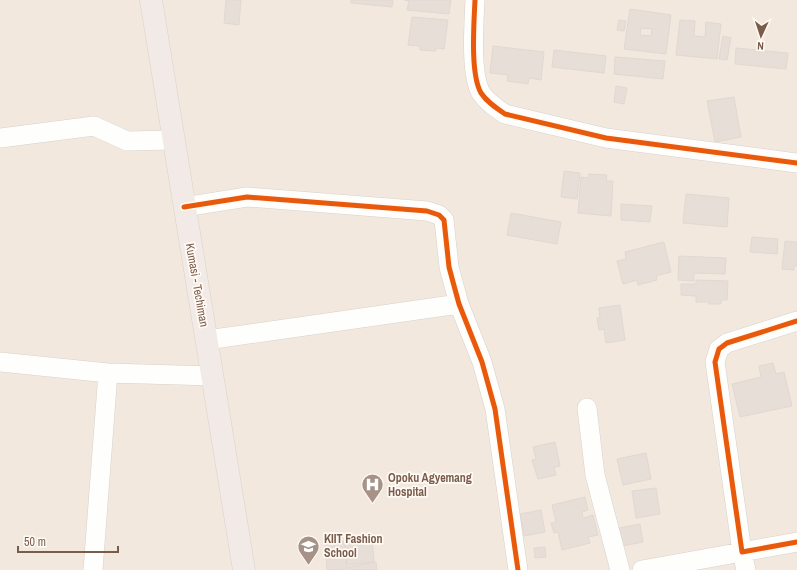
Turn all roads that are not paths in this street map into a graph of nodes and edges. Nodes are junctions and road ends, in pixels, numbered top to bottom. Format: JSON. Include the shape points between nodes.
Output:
{"nodes":[{"id":1,"x":151,"y":0,"type":"edge"},
{"id":2,"x":475,"y":0,"type":"edge"},
{"id":3,"x":0,"y":138,"type":"edge"},
{"id":4,"x":173,"y":140,"type":"junction"},
{"id":5,"x":797,"y":164,"type":"edge"},
{"id":6,"x":184,"y":207,"type":"junction"},
{"id":7,"x":459,"y":304,"type":"junction"},
{"id":8,"x":797,"y":321,"type":"edge"},
{"id":9,"x":207,"y":340,"type":"junction"},
{"id":10,"x":0,"y":362,"type":"edge"},
{"id":11,"x":108,"y":373,"type":"junction"},
{"id":12,"x":213,"y":376,"type":"junction"},
{"id":13,"x":587,"y":408,"type":"dead end"},
{"id":14,"x":797,"y":542,"type":"edge"},
{"id":15,"x":744,"y":561,"type":"edge"},
{"id":16,"x":94,"y":570,"type":"edge"},
{"id":17,"x":244,"y":570,"type":"edge"},
{"id":18,"x":518,"y":570,"type":"edge"},
{"id":19,"x":620,"y":570,"type":"edge"},
{"id":20,"x":642,"y":570,"type":"edge"}],
"edges":[{"from":1,"to":4,"type":"highway","name":"Kumasi - Techiman"},
{"from":2,"to":5,"type":"street","via":[[477,82],[491,105],[504,114],[606,138]]},
{"from":3,"to":4,"type":"street","via":[[94,126],[127,141]]},
{"from":4,"to":6,"type":"highway","name":"Kumasi - Techiman"},
{"from":6,"to":7,"type":"street","via":[[247,197],[427,211],[439,215],[444,220],[449,267]]},
{"from":6,"to":9,"type":"highway","name":"Kumasi - Techiman"},
{"from":7,"to":9,"type":"street"},
{"from":7,"to":18,"type":"street","via":[[482,362],[495,409]]},
{"from":8,"to":15,"type":"street","via":[[727,343],[719,349],[715,362]]},
{"from":9,"to":12,"type":"highway","name":"Kumasi - Techiman"},
{"from":10,"to":11,"type":"street"},
{"from":11,"to":12,"type":"street"},
{"from":11,"to":16,"type":"street"},
{"from":12,"to":17,"type":"highway","name":"Kumasi - Techiman"},
{"from":13,"to":19,"type":"street","via":[[595,475]]},
{"from":14,"to":15,"type":"street"},
{"from":15,"to":20,"type":"street"}]}
